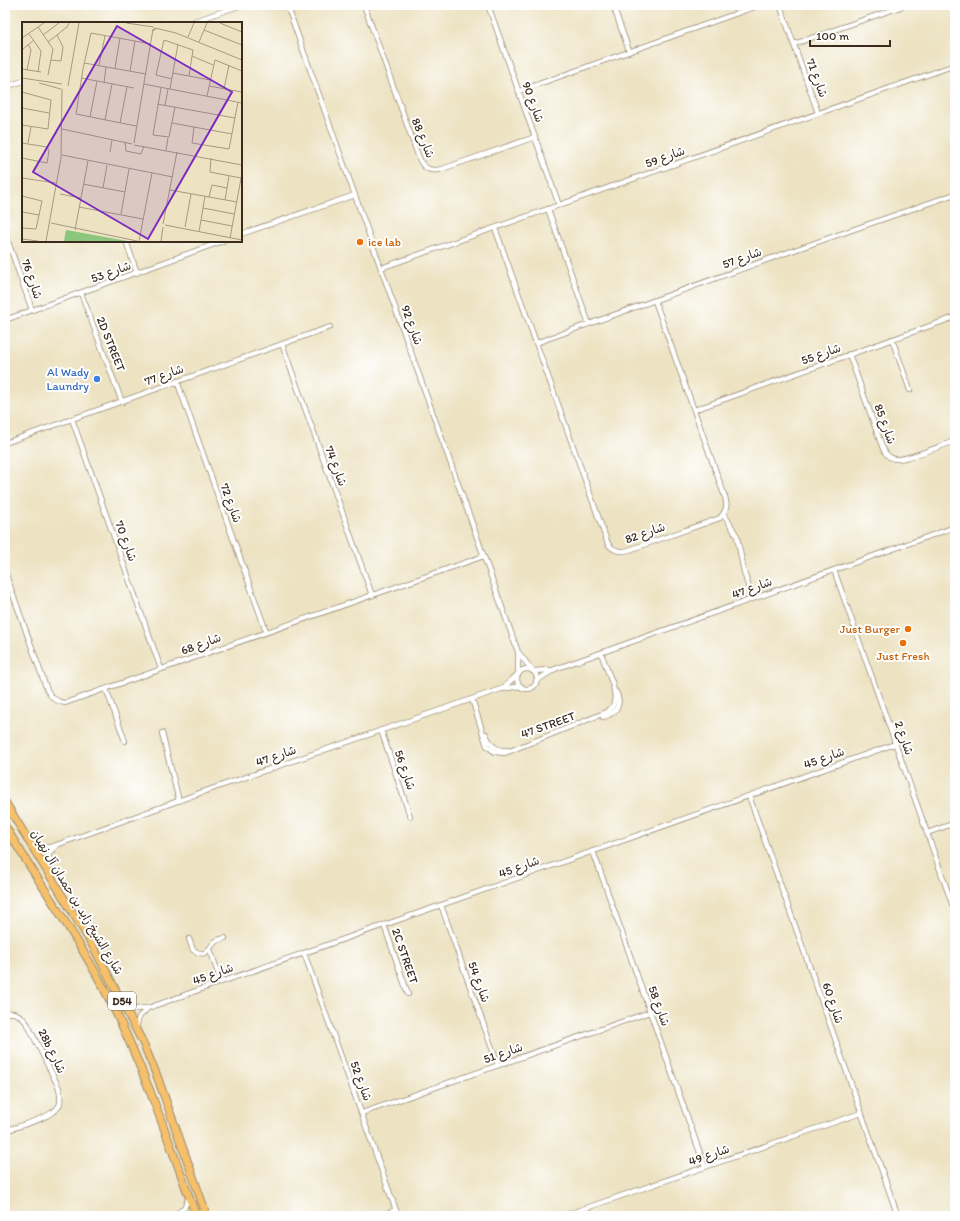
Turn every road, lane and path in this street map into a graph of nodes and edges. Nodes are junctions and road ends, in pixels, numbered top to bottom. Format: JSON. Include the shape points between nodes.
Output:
{"nodes":[{"id":1,"x":241,"y":5,"type":"edge"},
{"id":2,"x":287,"y":5,"type":"edge"},
{"id":3,"x":364,"y":5,"type":"edge"},
{"id":4,"x":488,"y":5,"type":"edge"},
{"id":5,"x":612,"y":5,"type":"edge"},
{"id":6,"x":760,"y":5,"type":"edge"},
{"id":7,"x":780,"y":5,"type":"edge"},
{"id":8,"x":906,"y":5,"type":"edge"},
{"id":9,"x":900,"y":6,"type":"edge"},
{"id":10,"x":192,"y":22,"type":"edge"},
{"id":11,"x":794,"y":44,"type":"junction"},
{"id":12,"x":629,"y":52,"type":"junction"},
{"id":13,"x":955,"y":65,"type":"edge"},
{"id":14,"x":22,"y":81,"type":"edge"},
{"id":15,"x":5,"y":87,"type":"edge"},
{"id":16,"x":519,"y":90,"type":"junction"},
{"id":17,"x":818,"y":113,"type":"junction"},
{"id":18,"x":535,"y":137,"type":"junction"},
{"id":19,"x":955,"y":194,"type":"edge"},
{"id":20,"x":355,"y":195,"type":"junction"},
{"id":21,"x":559,"y":205,"type":"junction"},
{"id":22,"x":548,"y":209,"type":"junction"},
{"id":23,"x":495,"y":228,"type":"junction"},
{"id":24,"x":242,"y":232,"type":"edge"},
{"id":25,"x":5,"y":233,"type":"edge"},
{"id":26,"x":126,"y":242,"type":"edge"},
{"id":27,"x":220,"y":242,"type":"edge"},
{"id":28,"x":381,"y":268,"type":"junction"},
{"id":29,"x":137,"y":272,"type":"junction"},
{"id":30,"x":81,"y":293,"type":"junction"},
{"id":31,"x":654,"y":301,"type":"junction"},
{"id":32,"x":32,"y":310,"type":"junction"},
{"id":33,"x":955,"y":317,"type":"edge"},
{"id":34,"x":5,"y":320,"type":"edge"},
{"id":35,"x":589,"y":324,"type":"junction"},
{"id":36,"x":330,"y":327,"type":"dead end"},
{"id":37,"x":892,"y":339,"type":"junction"},
{"id":38,"x":536,"y":342,"type":"junction"},
{"id":39,"x":282,"y":344,"type":"junction"},
{"id":40,"x":849,"y":354,"type":"junction"},
{"id":41,"x":177,"y":381,"type":"junction"},
{"id":42,"x":910,"y":390,"type":"dead end"},
{"id":43,"x":122,"y":402,"type":"junction"},
{"id":44,"x":694,"y":410,"type":"junction"},
{"id":45,"x":72,"y":419,"type":"junction"},
{"id":46,"x":955,"y":441,"type":"edge"},
{"id":47,"x":5,"y":443,"type":"edge"},
{"id":48,"x":724,"y":514,"type":"junction"},
{"id":49,"x":955,"y":527,"type":"edge"},
{"id":50,"x":484,"y":556,"type":"junction"},
{"id":51,"x":834,"y":570,"type":"junction"},
{"id":52,"x":5,"y":572,"type":"edge"},
{"id":53,"x":372,"y":595,"type":"junction"},
{"id":54,"x":752,"y":598,"type":"junction"},
{"id":55,"x":266,"y":631,"type":"junction"},
{"id":56,"x":518,"y":652,"type":"junction"},
{"id":57,"x":601,"y":653,"type":"junction"},
{"id":58,"x":161,"y":669,"type":"junction"},
{"id":59,"x":555,"y":669,"type":"junction"},
{"id":60,"x":532,"y":670,"type":"junction"},
{"id":61,"x":518,"y":674,"type":"junction"},
{"id":62,"x":536,"y":681,"type":"junction"},
{"id":63,"x":521,"y":686,"type":"junction"},
{"id":64,"x":106,"y":689,"type":"junction"},
{"id":65,"x":501,"y":689,"type":"junction"},
{"id":66,"x":472,"y":699,"type":"junction"},
{"id":67,"x":381,"y":730,"type":"junction"},
{"id":68,"x":162,"y":733,"type":"dead end"},
{"id":69,"x":125,"y":741,"type":"dead end"},
{"id":70,"x":895,"y":744,"type":"junction"},
{"id":71,"x":749,"y":796,"type":"junction"},
{"id":72,"x":179,"y":801,"type":"junction"},
{"id":73,"x":5,"y":802,"type":"edge"},
{"id":74,"x":410,"y":816,"type":"dead end"},
{"id":75,"x":955,"y":823,"type":"edge"},
{"id":76,"x":5,"y":826,"type":"edge"},
{"id":77,"x":927,"y":833,"type":"junction"},
{"id":78,"x":58,"y":844,"type":"junction"},
{"id":79,"x":30,"y":845,"type":"junction"},
{"id":80,"x":593,"y":851,"type":"junction"},
{"id":81,"x":46,"y":869,"type":"junction"},
{"id":82,"x":441,"y":905,"type":"junction"},
{"id":83,"x":955,"y":912,"type":"edge"},
{"id":84,"x":384,"y":925,"type":"junction"},
{"id":85,"x":225,"y":938,"type":"dead end"},
{"id":86,"x":189,"y":939,"type":"dead end"},
{"id":87,"x":210,"y":950,"type":"junction"},
{"id":88,"x":304,"y":953,"type":"junction"},
{"id":89,"x":220,"y":982,"type":"junction"},
{"id":90,"x":408,"y":994,"type":"dead end"},
{"id":91,"x":123,"y":1004,"type":"junction"},
{"id":92,"x":148,"y":1008,"type":"junction"},
{"id":93,"x":650,"y":1012,"type":"junction"},
{"id":94,"x":5,"y":1013,"type":"edge"},
{"id":95,"x":124,"y":1029,"type":"junction"},
{"id":96,"x":136,"y":1030,"type":"junction"},
{"id":97,"x":150,"y":1060,"type":"junction"},
{"id":98,"x":498,"y":1065,"type":"junction"},
{"id":99,"x":144,"y":1076,"type":"junction"},
{"id":100,"x":169,"y":1111,"type":"junction"},
{"id":101,"x":362,"y":1113,"type":"junction"},
{"id":102,"x":861,"y":1113,"type":"junction"},
{"id":103,"x":5,"y":1131,"type":"edge"},
{"id":104,"x":705,"y":1167,"type":"junction"},
{"id":105,"x":189,"y":1198,"type":"junction"},
{"id":106,"x":396,"y":1210,"type":"junction"},
{"id":107,"x":174,"y":1216,"type":"edge"},
{"id":108,"x":188,"y":1216,"type":"edge"},
{"id":109,"x":196,"y":1216,"type":"edge"},
{"id":110,"x":207,"y":1216,"type":"edge"},
{"id":111,"x":378,"y":1216,"type":"edge"},
{"id":112,"x":398,"y":1216,"type":"edge"},
{"id":113,"x":564,"y":1216,"type":"edge"},
{"id":114,"x":898,"y":1216,"type":"edge"}],
"edges":[{"from":1,"to":10,"type":"street"},
{"from":2,"to":20,"type":"street","name":"شارع 92"},
{"from":3,"to":18,"type":"street","name":"شارع 88","via":[[421,164],[425,168],[442,170]]},
{"from":4,"to":16,"type":"street","name":"شارع 90"},
{"from":5,"to":12,"type":"street"},
{"from":6,"to":12,"type":"street"},
{"from":7,"to":11,"type":"street","name":"شارع 71"},
{"from":8,"to":9,"type":"street"},
{"from":9,"to":11,"type":"street"},
{"from":11,"to":17,"type":"street","name":"شارع 71"},
{"from":12,"to":16,"type":"street"},
{"from":13,"to":17,"type":"street","name":"شارع 59"},
{"from":14,"to":15,"type":"street"},
{"from":16,"to":18,"type":"street","name":"شارع 90"},
{"from":17,"to":21,"type":"street","name":"شارع 59"},
{"from":18,"to":21,"type":"street","name":"شارع 90"},
{"from":19,"to":31,"type":"street","name":"شارع 57"},
{"from":20,"to":24,"type":"street"},
{"from":20,"to":28,"type":"street","name":"شارع 92"},
{"from":21,"to":22,"type":"street","name":"شارع 59"},
{"from":22,"to":23,"type":"street","name":"شارع 59"},
{"from":22,"to":35,"type":"street"},
{"from":23,"to":28,"type":"street","name":"شارع 59"},
{"from":23,"to":38,"type":"street","name":"شارع 82"},
{"from":25,"to":32,"type":"street","name":"شارع 76"},
{"from":26,"to":29,"type":"street"},
{"from":27,"to":29,"type":"street","name":"شارع 53"},
{"from":28,"to":50,"type":"street","name":"شارع 92"},
{"from":29,"to":30,"type":"street","name":"شارع 53"},
{"from":30,"to":32,"type":"street","name":"شارع 53"},
{"from":30,"to":43,"type":"street","name":"2D STREET"},
{"from":31,"to":35,"type":"street","name":"شارع 57"},
{"from":31,"to":44,"type":"street"},
{"from":32,"to":34,"type":"street","name":"شارع 53"},
{"from":33,"to":37,"type":"street","name":"شارع 55"},
{"from":35,"to":38,"type":"street","name":"شارع 57"},
{"from":36,"to":39,"type":"street","name":"شارع 77"},
{"from":37,"to":40,"type":"street","name":"شارع 55"},
{"from":37,"to":42,"type":"street"},
{"from":38,"to":48,"type":"street","name":"شارع 82","via":[[608,544],[612,548],[624,552],[720,518]]},
{"from":39,"to":41,"type":"street","name":"شارع 77"},
{"from":39,"to":53,"type":"street","name":"شارع 74"},
{"from":40,"to":44,"type":"street","name":"شارع 55"},
{"from":40,"to":46,"type":"street","name":"شارع 85","via":[[886,455],[900,459]]},
{"from":41,"to":43,"type":"street","name":"شارع 77"},
{"from":41,"to":55,"type":"street","name":"شارع 72"},
{"from":43,"to":45,"type":"street","name":"شارع 77"},
{"from":44,"to":48,"type":"street","via":[[727,503]]},
{"from":45,"to":47,"type":"street","name":"شارع 77"},
{"from":45,"to":58,"type":"street","name":"شارع 70"},
{"from":48,"to":54,"type":"street","via":[[736,536]]},
{"from":49,"to":51,"type":"street","name":"شارع 47"},
{"from":50,"to":53,"type":"street","name":"شارع 68"},
{"from":50,"to":56,"type":"street","name":"شارع 92"},
{"from":51,"to":54,"type":"street","name":"شارع 47"},
{"from":51,"to":70,"type":"street","name":"شارع 2"},
{"from":52,"to":64,"type":"street","name":"شارع 68","via":[[50,696],[65,703]]},
{"from":53,"to":55,"type":"street","name":"شارع 68"},
{"from":54,"to":57,"type":"street","name":"شارع 47"},
{"from":55,"to":58,"type":"street","name":"شارع 68"},
{"from":56,"to":60,"type":"street","name":"شارع 92"},
{"from":56,"to":61,"type":"street","name":"شارع 92"},
{"from":57,"to":59,"type":"street","name":"شارع 47"},
{"from":57,"to":66,"type":"street","name":"47 STREET","via":[[615,696],[612,708],[586,722],[518,747],[504,750],[495,748],[490,743]]},
{"from":58,"to":64,"type":"street","name":"شارع 68"},
{"from":59,"to":60,"type":"street","name":"شارع 47"},
{"from":59,"to":62,"type":"street","name":"شارع 47"},
{"from":60,"to":61,"type":"street","via":[[524,669]]},
{"from":60,"to":62,"type":"street","via":[[536,675]]},
{"from":61,"to":63,"type":"street","via":[[517,681]]},
{"from":61,"to":65,"type":"street","name":"شارع 47"},
{"from":62,"to":63,"type":"street","via":[[530,688]]},
{"from":63,"to":65,"type":"street","name":"شارع 47"},
{"from":64,"to":69,"type":"street"},
{"from":65,"to":66,"type":"street","name":"شارع 47"},
{"from":66,"to":67,"type":"street","name":"شارع 47"},
{"from":67,"to":72,"type":"street","name":"شارع 47"},
{"from":67,"to":74,"type":"street","name":"شارع 56"},
{"from":68,"to":72,"type":"street"},
{"from":70,"to":71,"type":"street","name":"شارع 45"},
{"from":70,"to":77,"type":"street","name":"شارع 2"},
{"from":71,"to":80,"type":"street","name":"شارع 45"},
{"from":71,"to":102,"type":"street","name":"شارع 60"},
{"from":72,"to":78,"type":"street","name":"شارع 47"},
{"from":73,"to":79,"type":"main road","name":"شارع الشيخ زايد بن حمدان آل نهيان","number":"D54"},
{"from":75,"to":77,"type":"street"},
{"from":76,"to":95,"type":"main road","name":"شارع الشيخ زايد بن حمدان آل نهيان","number":"D54","via":[[78,941]]},
{"from":77,"to":83,"type":"street","name":"شارع 2"},
{"from":78,"to":79,"type":"street","name":"شارع 47","via":[[44,847]]},
{"from":78,"to":81,"type":"street","via":[[48,855]]},
{"from":79,"to":81,"type":"main road","name":"شارع الشيخ زايد بن حمدان آل نهيان","number":"D54"},
{"from":80,"to":82,"type":"street","name":"شارع 45"},
{"from":80,"to":93,"type":"street","name":"شارع 58"},
{"from":81,"to":91,"type":"main road","name":"شارع الشيخ زايد بن حمدان آل نهيان","number":"D54","via":[[93,946]]},
{"from":82,"to":84,"type":"street","name":"شارع 45"},
{"from":82,"to":98,"type":"street","name":"شارع 54"},
{"from":84,"to":88,"type":"street","name":"شارع 45"},
{"from":84,"to":90,"type":"street","name":"2C STREET"},
{"from":85,"to":87,"type":"street","via":[[216,941]]},
{"from":86,"to":87,"type":"street","via":[[191,947],[196,952]]},
{"from":87,"to":89,"type":"street"},
{"from":88,"to":89,"type":"street","name":"شارع 45"},
{"from":88,"to":101,"type":"street","name":"شارع 52"},
{"from":89,"to":92,"type":"street","name":"شارع 45"},
{"from":91,"to":92,"type":"street","name":"شارع 45","via":[[135,1009]]},
{"from":91,"to":96,"type":"main road","name":"شارع الشيخ زايد بن حمدان آل نهيان","number":"D54"},
{"from":92,"to":96,"type":"street","via":[[139,1017]]},
{"from":93,"to":98,"type":"street","name":"شارع 51"},
{"from":93,"to":104,"type":"street","name":"شارع 58"},
{"from":94,"to":103,"type":"street","name":"28b شارع","via":[[13,1012],[22,1017],[59,1088],[60,1098],[59,1106],[54,1112]]},
{"from":95,"to":97,"type":"main road","via":[[143,1061]]},
{"from":95,"to":99,"type":"main road","name":"شارع الشيخ زايد بن حمدان آل نهيان","number":"D54"},
{"from":96,"to":97,"type":"main road","name":"شارع الشيخ زايد بن حمدان آل نهيان","number":"D54"},
{"from":97,"to":100,"type":"main road","name":"شارع الشيخ زايد بن حمدان آل نهيان","number":"D54"},
{"from":98,"to":101,"type":"street","name":"شارع 51"},
{"from":99,"to":100,"type":"main road","via":[[151,1076]]},
{"from":99,"to":105,"type":"main road","name":"شارع الشيخ زايد بن حمدان آل نهيان","number":"D54"},
{"from":100,"to":110,"type":"main road","name":"شارع الشيخ زايد بن حمدان آل نهيان","number":"D54"},
{"from":101,"to":106,"type":"street","name":"شارع 52"},
{"from":102,"to":104,"type":"street","name":"شارع 49"},
{"from":102,"to":114,"type":"street","name":"شارع 60"},
{"from":104,"to":113,"type":"street","name":"شارع 49"},
{"from":105,"to":107,"type":"street","via":[[184,1208]]},
{"from":105,"to":109,"type":"main road","name":"شارع الشيخ زايد بن حمدان آل نهيان","number":"D54"},
{"from":106,"to":111,"type":"street"},
{"from":106,"to":112,"type":"street","name":"شارع 52"},
{"from":107,"to":108,"type":"street"}]}
